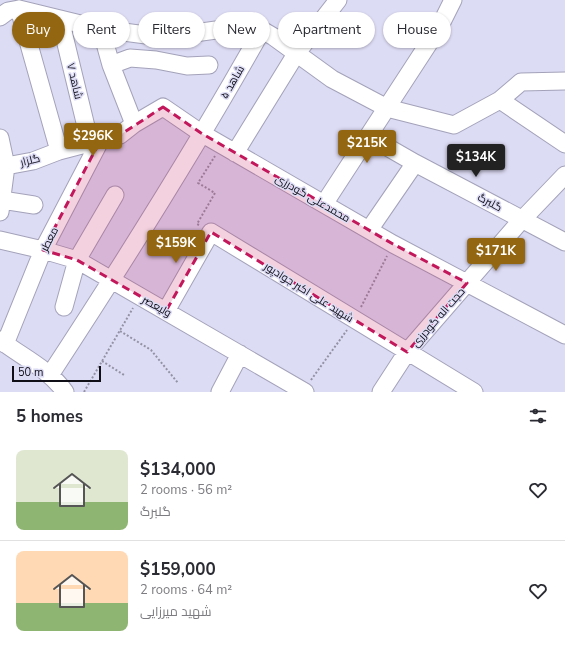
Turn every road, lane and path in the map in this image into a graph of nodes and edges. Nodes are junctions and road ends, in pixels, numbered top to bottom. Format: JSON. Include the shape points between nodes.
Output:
{"nodes":[{"id":1,"x":338,"y":0,"type":"edge"},
{"id":2,"x":454,"y":0,"type":"edge"},
{"id":3,"x":23,"y":6,"type":"edge"},
{"id":4,"x":40,"y":12,"type":"edge"},
{"id":5,"x":0,"y":17,"type":"edge"},
{"id":6,"x":213,"y":30,"type":"edge"},
{"id":7,"x":130,"y":33,"type":"edge"},
{"id":8,"x":270,"y":35,"type":"edge"},
{"id":9,"x":65,"y":36,"type":"edge"},
{"id":10,"x":106,"y":48,"type":"edge"},
{"id":11,"x":252,"y":48,"type":"edge"},
{"id":12,"x":296,"y":54,"type":"junction"},
{"id":13,"x":209,"y":64,"type":"dead end"},
{"id":14,"x":111,"y":65,"type":"junction"},
{"id":15,"x":565,"y":81,"type":"edge"},
{"id":16,"x":500,"y":100,"type":"junction"},
{"id":17,"x":163,"y":107,"type":"joint"},
{"id":18,"x":387,"y":108,"type":"junction"},
{"id":19,"x":134,"y":124,"type":"junction"},
{"id":20,"x":201,"y":133,"type":"junction"},
{"id":21,"x":368,"y":136,"type":"junction"},
{"id":22,"x":0,"y":138,"type":"edge"},
{"id":23,"x":96,"y":141,"type":"junction"},
{"id":24,"x":565,"y":144,"type":"edge"},
{"id":25,"x":228,"y":149,"type":"junction"},
{"id":26,"x":60,"y":151,"type":"junction"},
{"id":27,"x":415,"y":163,"type":"junction"},
{"id":28,"x":6,"y":166,"type":"junction"},
{"id":29,"x":565,"y":175,"type":"edge"},
{"id":30,"x":115,"y":195,"type":"dead end"},
{"id":31,"x":324,"y":204,"type":"junction"},
{"id":32,"x":34,"y":205,"type":"dead end"},
{"id":33,"x":1,"y":206,"type":"edge"},
{"id":34,"x":523,"y":220,"type":"junction"},
{"id":35,"x":369,"y":230,"type":"junction"},
{"id":36,"x":211,"y":232,"type":"junction"},
{"id":37,"x":0,"y":240,"type":"edge"},
{"id":38,"x":565,"y":242,"type":"edge"},
{"id":39,"x":393,"y":244,"type":"junction"},
{"id":40,"x":43,"y":250,"type":"junction"},
{"id":41,"x":78,"y":260,"type":"junction"},
{"id":42,"x":112,"y":280,"type":"junction"},
{"id":43,"x":467,"y":284,"type":"junction"},
{"id":44,"x":140,"y":297,"type":"junction"},
{"id":45,"x":64,"y":307,"type":"dead end"},
{"id":46,"x":166,"y":311,"type":"junction"},
{"id":47,"x":354,"y":320,"type":"junction"},
{"id":48,"x":120,"y":331,"type":"junction"},
{"id":49,"x":565,"y":335,"type":"edge"},
{"id":50,"x":3,"y":342,"type":"edge"},
{"id":51,"x":407,"y":352,"type":"junction"},
{"id":52,"x":240,"y":354,"type":"junction"},
{"id":53,"x":102,"y":361,"type":"junction"},
{"id":54,"x":50,"y":375,"type":"junction"},
{"id":55,"x":124,"y":375,"type":"dead end"},
{"id":56,"x":178,"y":383,"type":"dead end"},
{"id":57,"x":297,"y":390,"type":"edge"},
{"id":58,"x":65,"y":392,"type":"edge"},
{"id":59,"x":84,"y":392,"type":"edge"},
{"id":60,"x":220,"y":392,"type":"edge"},
{"id":61,"x":381,"y":392,"type":"edge"},
{"id":62,"x":474,"y":392,"type":"edge"}],
"edges":[{"from":1,"to":12,"type":"street"},
{"from":2,"to":18,"type":"street"},
{"from":3,"to":4,"type":"street"},
{"from":3,"to":5,"type":"street"},
{"from":3,"to":26,"type":"street"},
{"from":6,"to":7,"type":"street","via":[[180,35]]},
{"from":8,"to":12,"type":"street"},
{"from":9,"to":23,"type":"street","name":"شاهد ۷"},
{"from":10,"to":14,"type":"street"},
{"from":11,"to":20,"type":"street","name":"شاهد ۵"},
{"from":12,"to":18,"type":"street","via":[[332,79]]},
{"from":12,"to":25,"type":"street"},
{"from":13,"to":14,"type":"street","via":[[187,66],[130,58]]},
{"from":14,"to":19,"type":"street"},
{"from":15,"to":16,"type":"street","via":[[521,82]]},
{"from":16,"to":18,"type":"street","via":[[454,124]]},
{"from":16,"to":24,"type":"street"},
{"from":17,"to":19,"type":"street","name":"گلزار"},
{"from":17,"to":20,"type":"street","name":"محمدعلی گودرزی"},
{"from":18,"to":21,"type":"street"},
{"from":19,"to":23,"type":"street","name":"گلزار","via":[[120,135]]},
{"from":20,"to":25,"type":"street","name":"محمدعلی گودرزی"},
{"from":20,"to":42,"type":"street","name":"شاهد ۵"},
{"from":21,"to":27,"type":"street","name":"گلبرگ"},
{"from":21,"to":31,"type":"street"},
{"from":22,"to":28,"type":"street"},
{"from":23,"to":26,"type":"street","name":"گلزار"},
{"from":23,"to":40,"type":"street","name":"معطر"},
{"from":25,"to":31,"type":"street","name":"محمدعلی گودرزی"},
{"from":25,"to":36,"type":"path","via":[[198,183],[215,193],[198,224]]},
{"from":26,"to":28,"type":"street","name":"گلزار"},
{"from":27,"to":34,"type":"street","name":"گلبرگ"},
{"from":27,"to":35,"type":"street"},
{"from":28,"to":33,"type":"street"},
{"from":29,"to":34,"type":"street","name":"حجت اله گودرزی"},
{"from":30,"to":41,"type":"street"},
{"from":31,"to":35,"type":"street","name":"محمدعلی گودرزی"},
{"from":32,"to":33,"type":"street"},
{"from":34,"to":38,"type":"street","name":"گلبرگ"},
{"from":34,"to":43,"type":"street","name":"حجت اله گودرزی"},
{"from":35,"to":39,"type":"street","name":"محمدعلی گودرزی"},
{"from":36,"to":46,"type":"street"},
{"from":36,"to":47,"type":"street","name":"شهید علی اکبر جوادپور"},
{"from":37,"to":40,"type":"street","name":"ولیعصر"},
{"from":39,"to":43,"type":"street","name":"محمدعلی گودرزی"},
{"from":39,"to":47,"type":"path"},
{"from":40,"to":41,"type":"street","name":"ولیعصر"},
{"from":40,"to":50,"type":"street","name":"معطر"},
{"from":41,"to":42,"type":"street","name":"ولیعصر"},
{"from":41,"to":45,"type":"street"},
{"from":42,"to":44,"type":"street","name":"ولیعصر"},
{"from":42,"to":54,"type":"street","name":"شاهد ۵"},
{"from":43,"to":49,"type":"street","name":"محمدعلی گودرزی"},
{"from":43,"to":51,"type":"street","name":"حجت اله گودرزی"},
{"from":44,"to":46,"type":"street","name":"ولیعصر"},
{"from":44,"to":48,"type":"path"},
{"from":46,"to":52,"type":"street","name":"ولیعصر"},
{"from":47,"to":51,"type":"street","name":"شهید علی اکبر جوادپور"},
{"from":47,"to":57,"type":"path"},
{"from":48,"to":53,"type":"path"},
{"from":48,"to":56,"type":"path","via":[[151,350]]},
{"from":50,"to":54,"type":"street"},
{"from":51,"to":61,"type":"street","name":"حجت اله گودرزی"},
{"from":51,"to":62,"type":"street","name":"شهید علی اکبر جوادپور"},
{"from":52,"to":57,"type":"street","name":"ولیعصر"},
{"from":52,"to":60,"type":"street"},
{"from":53,"to":55,"type":"path"},
{"from":53,"to":59,"type":"path"},
{"from":54,"to":58,"type":"street"}]}
